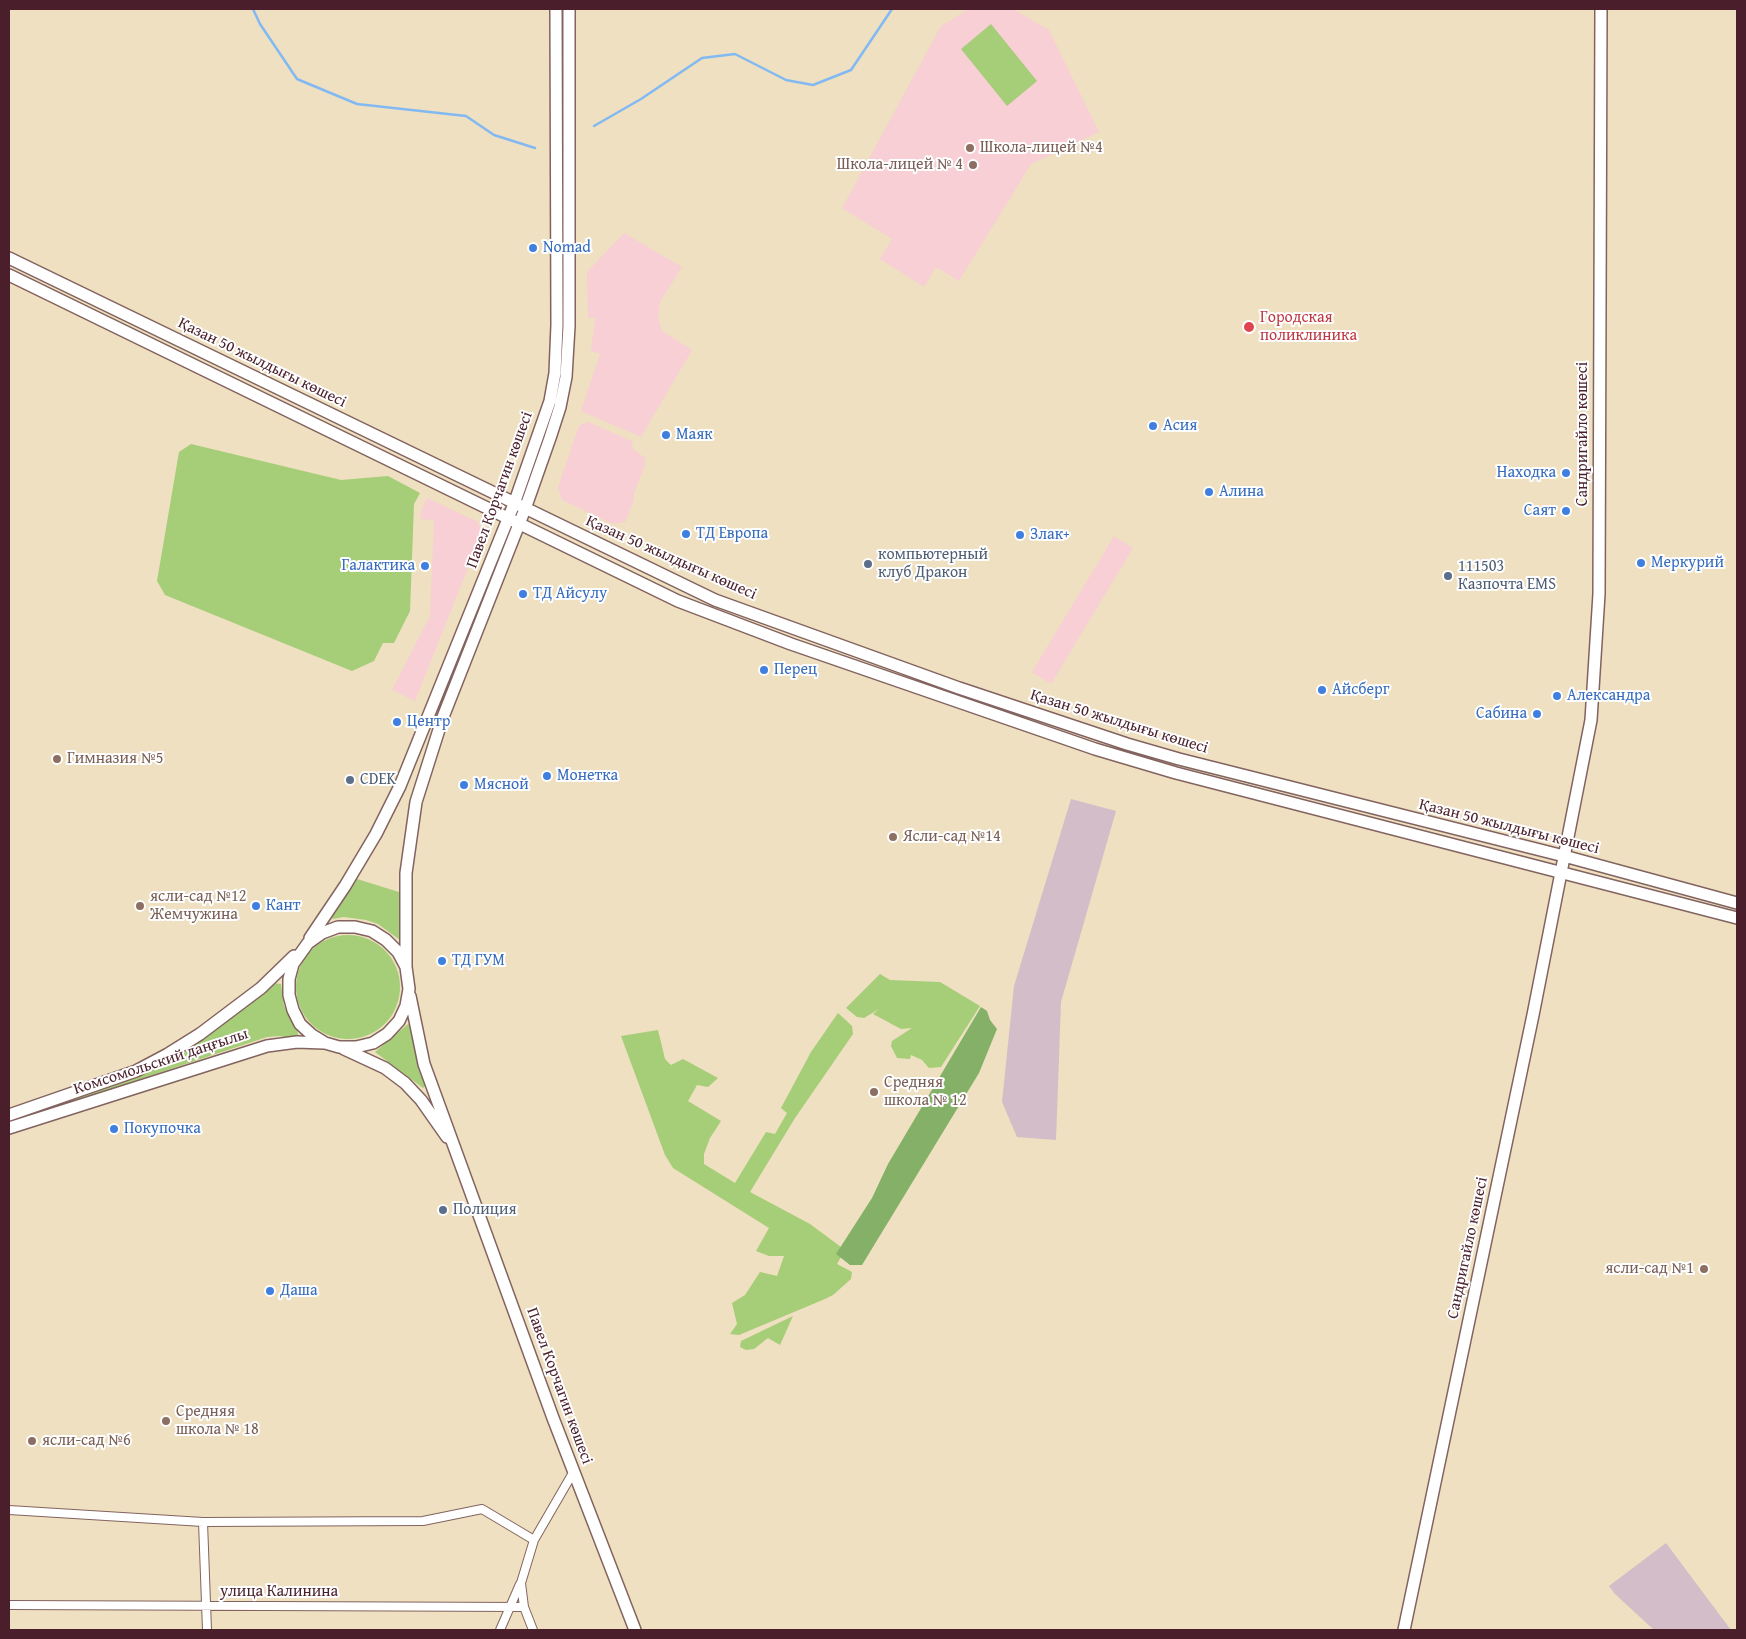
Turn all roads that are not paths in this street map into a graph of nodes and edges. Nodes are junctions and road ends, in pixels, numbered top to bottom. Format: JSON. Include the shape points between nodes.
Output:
{"nodes":[{"id":1,"x":556,"y":9,"type":"edge"},
{"id":2,"x":569,"y":9,"type":"edge"},
{"id":3,"x":1601,"y":9,"type":"edge"},
{"id":4,"x":9,"y":258,"type":"edge"},
{"id":5,"x":9,"y":275,"type":"edge"},
{"id":6,"x":135,"y":320,"type":"junction"},
{"id":7,"x":128,"y":334,"type":"junction"},
{"id":8,"x":285,"y":392,"type":"junction"},
{"id":9,"x":278,"y":406,"type":"junction"},
{"id":10,"x":545,"y":436,"type":"junction"},
{"id":11,"x":520,"y":507,"type":"junction"},
{"id":12,"x":514,"y":520,"type":"junction"},
{"id":13,"x":489,"y":583,"type":"junction"},
{"id":14,"x":796,"y":629,"type":"junction"},
{"id":15,"x":791,"y":644,"type":"junction"},
{"id":16,"x":1232,"y":772,"type":"junction"},
{"id":17,"x":1228,"y":786,"type":"junction"},
{"id":18,"x":1493,"y":840,"type":"junction"},
{"id":19,"x":1489,"y":854,"type":"junction"},
{"id":20,"x":1564,"y":856,"type":"junction"},
{"id":21,"x":1561,"y":871,"type":"junction"},
{"id":22,"x":1680,"y":889,"type":"junction"},
{"id":23,"x":1677,"y":902,"type":"junction"},
{"id":24,"x":1737,"y":904,"type":"edge"},
{"id":25,"x":1737,"y":918,"type":"edge"},
{"id":26,"x":304,"y":946,"type":"junction"},
{"id":27,"x":406,"y":967,"type":"junction"},
{"id":28,"x":409,"y":989,"type":"junction"},
{"id":29,"x":325,"y":1043,"type":"junction"},
{"id":30,"x":339,"y":1047,"type":"junction"},
{"id":31,"x":9,"y":1115,"type":"edge"},
{"id":32,"x":9,"y":1128,"type":"edge"},
{"id":33,"x":456,"y":1151,"type":"junction"},
{"id":34,"x":574,"y":1471,"type":"junction"},
{"id":35,"x":9,"y":1510,"type":"edge"},
{"id":36,"x":203,"y":1522,"type":"junction"},
{"id":37,"x":534,"y":1540,"type":"junction"},
{"id":38,"x":521,"y":1583,"type":"junction"},
{"id":39,"x":9,"y":1604,"type":"edge"},
{"id":40,"x":208,"y":1605,"type":"junction"},
{"id":41,"x":510,"y":1607,"type":"junction"},
{"id":42,"x":524,"y":1607,"type":"junction"},
{"id":43,"x":208,"y":1630,"type":"edge"},
{"id":44,"x":500,"y":1630,"type":"edge"},
{"id":45,"x":533,"y":1630,"type":"edge"},
{"id":46,"x":635,"y":1630,"type":"edge"},
{"id":47,"x":1404,"y":1630,"type":"edge"}],
"edges":[{"from":1,"to":10,"type":"street","name":"Павел Корчагин көшесі","via":[[556,364]]},
{"from":2,"to":10,"type":"street","name":"Павел Корчагин көшесі","via":[[569,326],[566,377],[560,407]]},
{"from":3,"to":20,"type":"street","name":"Сандригайло көшесі","via":[[1599,602],[1591,720]]},
{"from":4,"to":6,"type":"street","name":"Қазан 50 жылдығы көшесі"},
{"from":5,"to":7,"type":"street","name":"Қазан 50 жылдығы көшесі"},
{"from":6,"to":7,"type":"street"},
{"from":6,"to":8,"type":"street","name":"Қазан 50 жылдығы көшесі"},
{"from":7,"to":9,"type":"street","name":"Қазан 50 жылдығы көшесі"},
{"from":8,"to":9,"type":"street"},
{"from":8,"to":11,"type":"street","name":"Қазан 50 жылдығы көшесі"},
{"from":9,"to":12,"type":"street","name":"Қазан 50 жылдығы көшесі"},
{"from":10,"to":11,"type":"street","name":"Павел Корчагин көшесі"},
{"from":11,"to":12,"type":"street","name":"Павел Корчагин көшесі"},
{"from":11,"to":14,"type":"street","name":"Қазан 50 жылдығы көшесі","via":[[715,600]]},
{"from":12,"to":13,"type":"street","name":"Павел Корчагин көшесі"},
{"from":12,"to":15,"type":"street","name":"Қазан 50 жылдығы көшесі","via":[[678,601]]},
{"from":13,"to":26,"type":"street","name":"Павел Корчагин көшесі","via":[[400,786],[354,871]]},
{"from":13,"to":27,"type":"street","name":"Павел Корчагин көшесі","via":[[416,802],[406,873]]},
{"from":14,"to":15,"type":"street"},
{"from":14,"to":16,"type":"street","name":"Қазан 50 жылдығы көшесі","via":[[1127,744]]},
{"from":15,"to":17,"type":"street","name":"Қазан 50 жылдығы көшесі","via":[[1095,749]]},
{"from":16,"to":17,"type":"street"},
{"from":16,"to":18,"type":"street","name":"Қазан 50 жылдығы көшесі"},
{"from":17,"to":19,"type":"street","name":"Қазан 50 жылдығы көшесі"},
{"from":18,"to":19,"type":"street"},
{"from":18,"to":20,"type":"street","name":"Қазан 50 жылдығы көшесі"},
{"from":19,"to":21,"type":"street","name":"Қазан 50 жылдығы көшесі"},
{"from":20,"to":21,"type":"street","name":"Сандригайло көшесі"},
{"from":20,"to":22,"type":"street","name":"Қазан 50 жылдығы көшесі"},
{"from":21,"to":23,"type":"street","name":"Қазан 50 жылдығы көшесі"},
{"from":21,"to":47,"type":"street","name":"Сандригайло көшесі","via":[[1532,1025]]},
{"from":22,"to":23,"type":"street"},
{"from":22,"to":24,"type":"street","name":"Қазан 50 жылдығы көшесі"},
{"from":23,"to":25,"type":"street","name":"Қазан 50 жылдығы көшесі"},
{"from":26,"to":27,"type":"street","via":[[322,933],[355,927],[372,931],[386,940]]},
{"from":26,"to":29,"type":"street","via":[[293,964],[289,995],[300,1024]]},
{"from":26,"to":31,"type":"street","name":"Комсомольский даңғылы","via":[[261,988],[168,1054],[136,1071]]},
{"from":27,"to":28,"type":"street"},
{"from":28,"to":30,"type":"street","via":[[399,1021],[387,1034],[372,1043]]},
{"from":28,"to":33,"type":"street","name":"Павел Корчагин көшесі","via":[[424,1064]]},
{"from":29,"to":30,"type":"street"},
{"from":29,"to":32,"type":"street","name":"Комсомольский даңғылы","via":[[267,1046]]},
{"from":30,"to":33,"type":"street","name":"Павел Корчагин көшесі","via":[[385,1068],[405,1083],[421,1100]]},
{"from":33,"to":34,"type":"street","name":"Павел Корчагин көшесі"},
{"from":34,"to":37,"type":"street"},
{"from":34,"to":46,"type":"street","name":"Павел Корчагин көшесі"},
{"from":35,"to":36,"type":"street"},
{"from":36,"to":37,"type":"street","via":[[423,1521],[482,1508]]},
{"from":36,"to":40,"type":"street"},
{"from":37,"to":38,"type":"street"},
{"from":38,"to":41,"type":"street"},
{"from":38,"to":42,"type":"street"},
{"from":39,"to":40,"type":"street","name":"улица Калинина"},
{"from":40,"to":41,"type":"street","name":"улица Калинина"},
{"from":40,"to":43,"type":"street"},
{"from":41,"to":42,"type":"street","name":"улица Калинина"},
{"from":41,"to":44,"type":"street"},
{"from":42,"to":45,"type":"street"}]}
